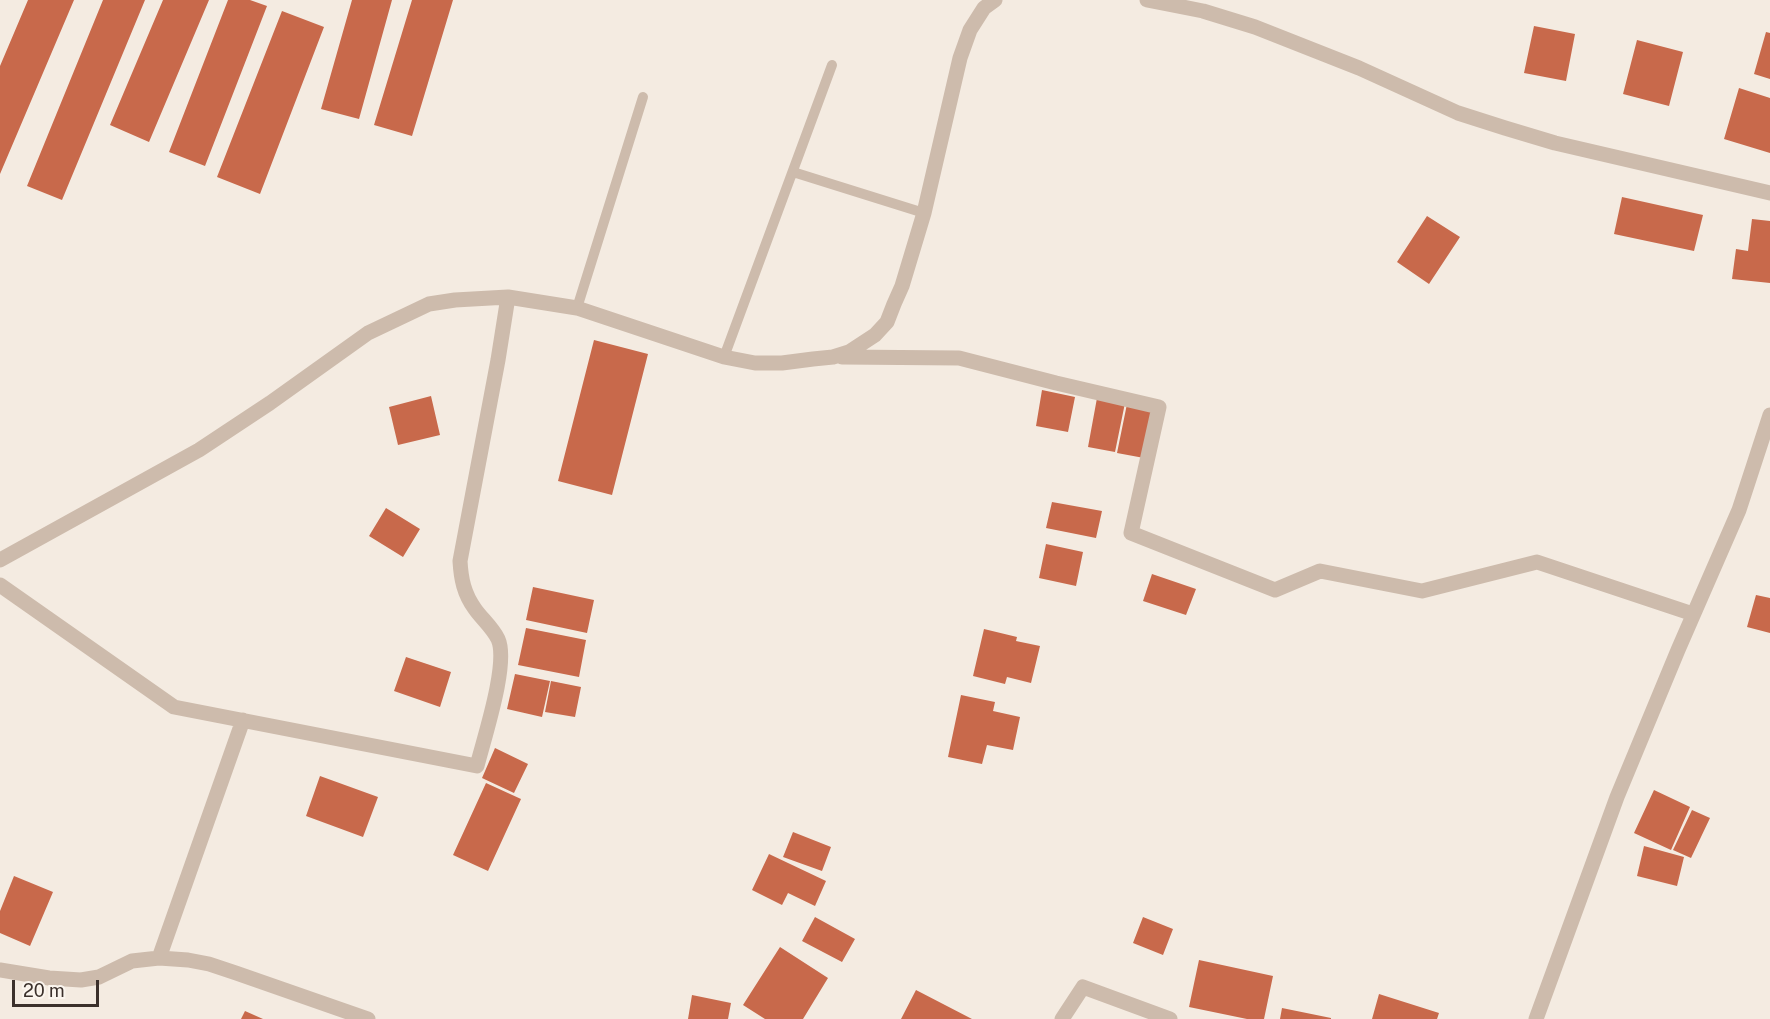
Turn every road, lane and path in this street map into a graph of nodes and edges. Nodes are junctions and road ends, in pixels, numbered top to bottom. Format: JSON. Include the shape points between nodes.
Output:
{"nodes":[{"id":1,"x":994,"y":0,"type":"edge"},
{"id":2,"x":1147,"y":0,"type":"edge"},
{"id":3,"x":832,"y":65,"type":"dead end"},
{"id":4,"x":643,"y":97,"type":"dead end"},
{"id":5,"x":793,"y":172,"type":"junction"},
{"id":6,"x":1770,"y":193,"type":"edge"},
{"id":7,"x":924,"y":213,"type":"junction"},
{"id":8,"x":508,"y":297,"type":"junction"},
{"id":9,"x":578,"y":308,"type":"junction"},
{"id":10,"x":724,"y":357,"type":"junction"},
{"id":11,"x":833,"y":357,"type":"junction"},
{"id":12,"x":1770,"y":415,"type":"edge"},
{"id":13,"x":0,"y":560,"type":"edge"},
{"id":14,"x":0,"y":585,"type":"edge"},
{"id":15,"x":1693,"y":614,"type":"junction"},
{"id":16,"x":243,"y":720,"type":"junction"},
{"id":17,"x":159,"y":958,"type":"junction"},
{"id":18,"x":0,"y":970,"type":"edge"},
{"id":19,"x":368,"y":1019,"type":"edge"},
{"id":20,"x":1062,"y":1019,"type":"edge"},
{"id":21,"x":1170,"y":1019,"type":"edge"},
{"id":22,"x":1536,"y":1019,"type":"edge"}],
"edges":[{"from":1,"to":7,"type":"street","via":[[970,30],[960,58]]},
{"from":2,"to":6,"type":"street","via":[[1255,27],[1458,113],[1505,128]]},
{"from":3,"to":5,"type":"lane"},
{"from":4,"to":9,"type":"lane"},
{"from":5,"to":7,"type":"lane"},
{"from":5,"to":10,"type":"lane"},
{"from":7,"to":11,"type":"street","via":[[902,286],[886,322],[863,344]]},
{"from":8,"to":9,"type":"street"},
{"from":8,"to":13,"type":"street","via":[[429,304],[368,333],[199,450]]},
{"from":8,"to":16,"type":"street","via":[[460,561],[467,597],[492,629],[501,651],[501,666],[477,766]]},
{"from":9,"to":10,"type":"street"},
{"from":10,"to":11,"type":"street","via":[[755,363]]},
{"from":11,"to":15,"type":"street","via":[[959,358],[1159,407],[1131,533],[1275,590],[1320,571],[1422,591],[1537,562]]},
{"from":12,"to":15,"type":"street","via":[[1739,510]]},
{"from":14,"to":16,"type":"street","via":[[174,707]]},
{"from":15,"to":22,"type":"street","via":[[1617,797]]},
{"from":16,"to":17,"type":"street"},
{"from":17,"to":18,"type":"street","via":[[132,961],[99,977],[81,980]]},
{"from":17,"to":19,"type":"street","via":[[209,964]]},
{"from":20,"to":21,"type":"street","via":[[1083,987]]}]}
